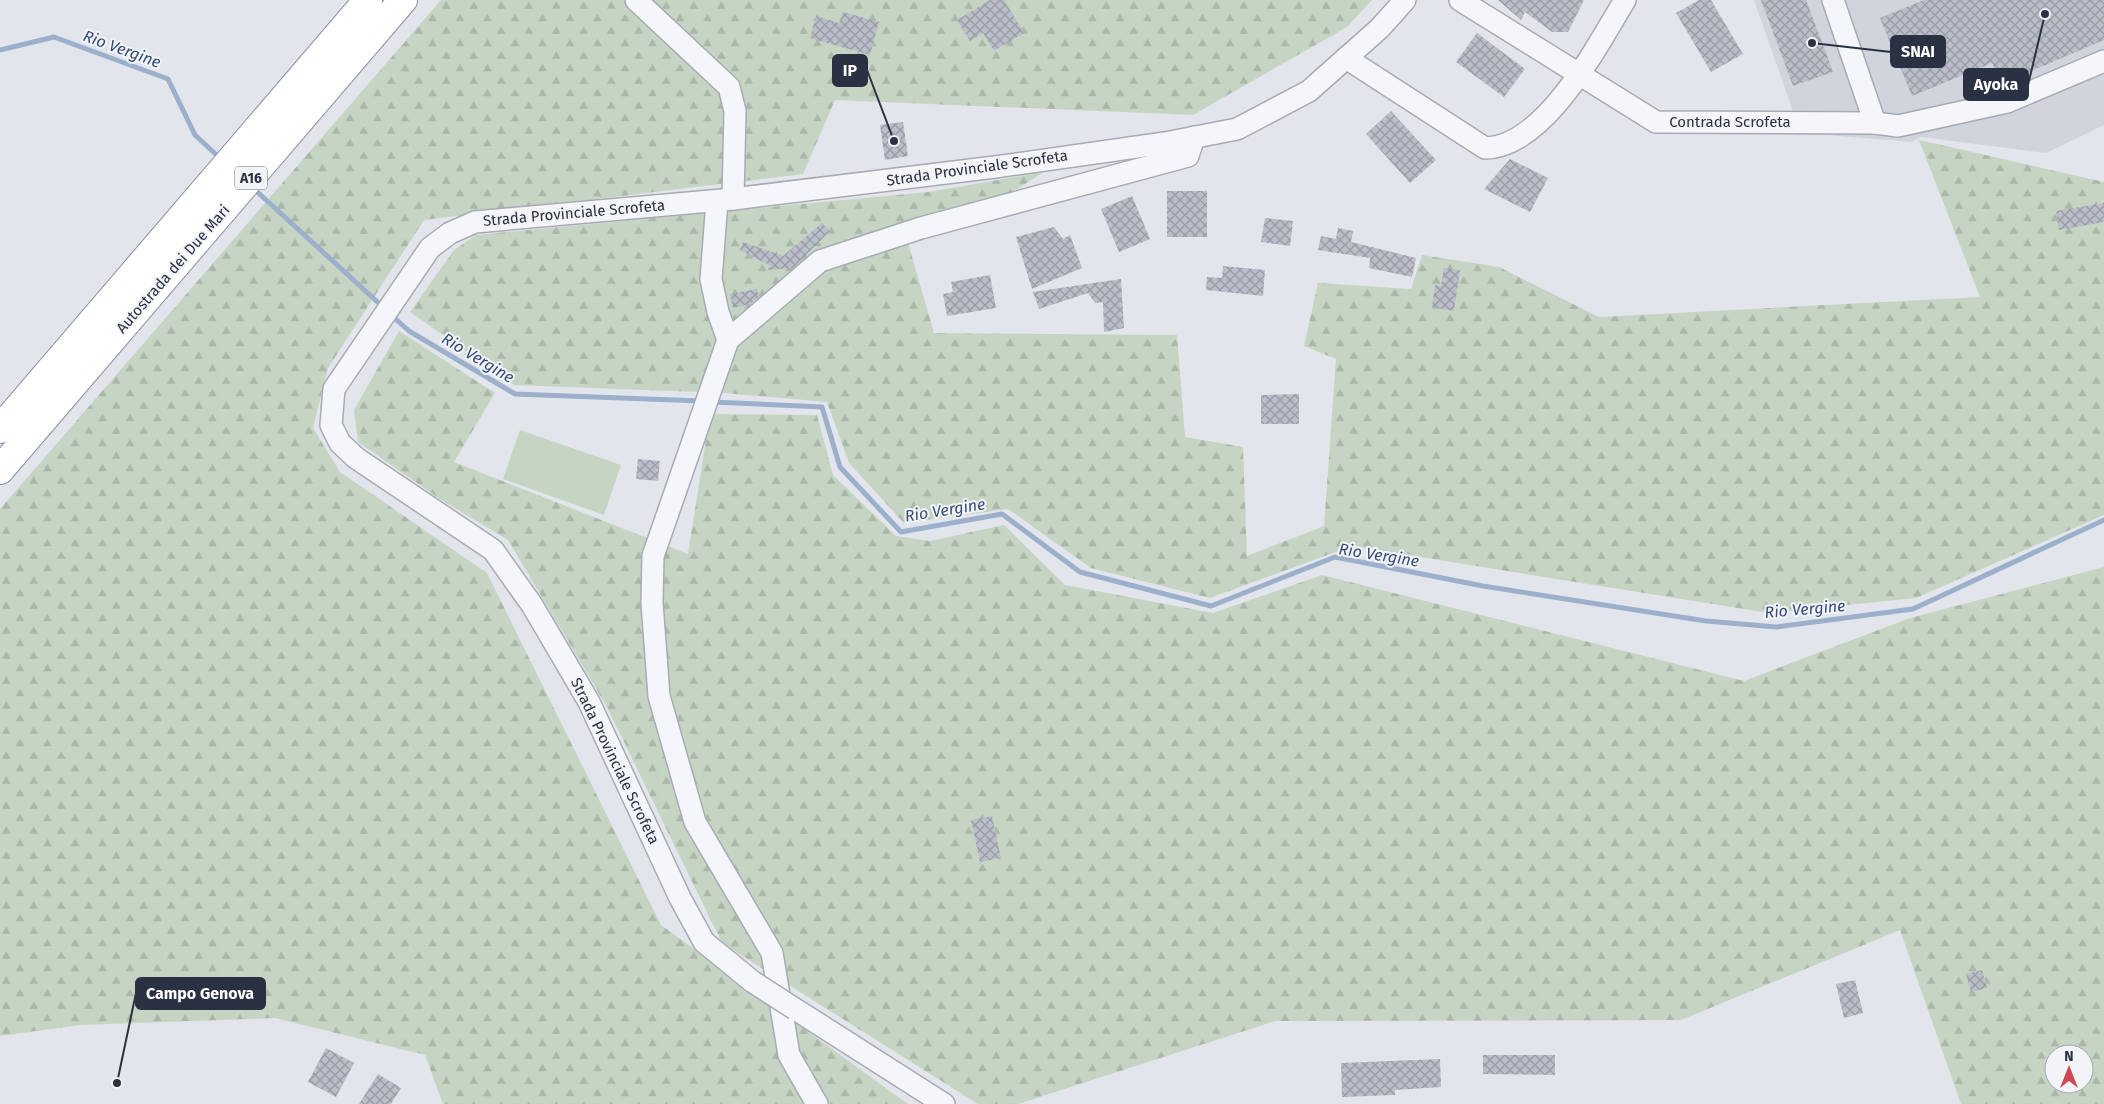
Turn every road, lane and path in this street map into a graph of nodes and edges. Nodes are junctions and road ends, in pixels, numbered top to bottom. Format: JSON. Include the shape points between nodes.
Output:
{"nodes":[{"id":1,"x":368,"y":0,"type":"edge"},
{"id":2,"x":636,"y":0,"type":"edge"},
{"id":3,"x":1405,"y":0,"type":"edge"},
{"id":4,"x":1460,"y":0,"type":"edge"},
{"id":5,"x":1625,"y":0,"type":"edge"},
{"id":6,"x":1833,"y":0,"type":"edge"},
{"id":7,"x":401,"y":3,"type":"edge"},
{"id":8,"x":1346,"y":58,"type":"junction"},
{"id":9,"x":2104,"y":61,"type":"edge"},
{"id":10,"x":1580,"y":75,"type":"junction"},
{"id":11,"x":1875,"y":123,"type":"junction"},
{"id":12,"x":1194,"y":137,"type":"junction"},
{"id":13,"x":725,"y":200,"type":"junction"},
{"id":14,"x":728,"y":340,"type":"junction"},
{"id":15,"x":0,"y":429,"type":"edge"},
{"id":16,"x":0,"y":470,"type":"edge"},
{"id":17,"x":818,"y":1104,"type":"edge"},
{"id":18,"x":944,"y":1104,"type":"edge"}],
"edges":[{"from":1,"to":15,"type":"highway","name":"Autostrada dei Due Mari","number":"A16"},
{"from":2,"to":13,"type":"street","via":[[729,87],[735,112]]},
{"from":3,"to":8,"type":"street","name":"Strada Provinciale Scrofeta"},
{"from":4,"to":10,"type":"street","name":"Contrada Scrofeta"},
{"from":5,"to":10,"type":"street"},
{"from":6,"to":11,"type":"street"},
{"from":7,"to":16,"type":"highway","name":"Autostrada dei Due Mari","number":"A16"},
{"from":8,"to":10,"type":"street","via":[[1485,148],[1507,145],[1524,136]]},
{"from":8,"to":12,"type":"street","name":"Strada Provinciale Scrofeta","via":[[1309,91],[1237,129]]},
{"from":9,"to":11,"type":"street","name":"Contrada Scrofeta","via":[[2007,102],[1898,126]]},
{"from":10,"to":11,"type":"street","name":"Contrada Scrofeta","via":[[1656,122]]},
{"from":12,"to":13,"type":"street","name":"Strada Provinciale Scrofeta","via":[[830,181]]},
{"from":12,"to":14,"type":"street","via":[[1188,156],[921,228],[820,261]]},
{"from":13,"to":14,"type":"street","via":[[711,279]]},
{"from":13,"to":18,"type":"street","name":"Strada Provinciale Scrofeta","bridge":true,"via":[[475,222],[450,233],[430,248],[334,389],[331,425],[340,443],[356,458],[493,550],[532,605],[589,702],[680,898],[704,942],[753,982]]},
{"from":14,"to":17,"type":"street","via":[[653,556],[652,603],[659,696],[695,822],[772,953],[789,1055]]}]}
